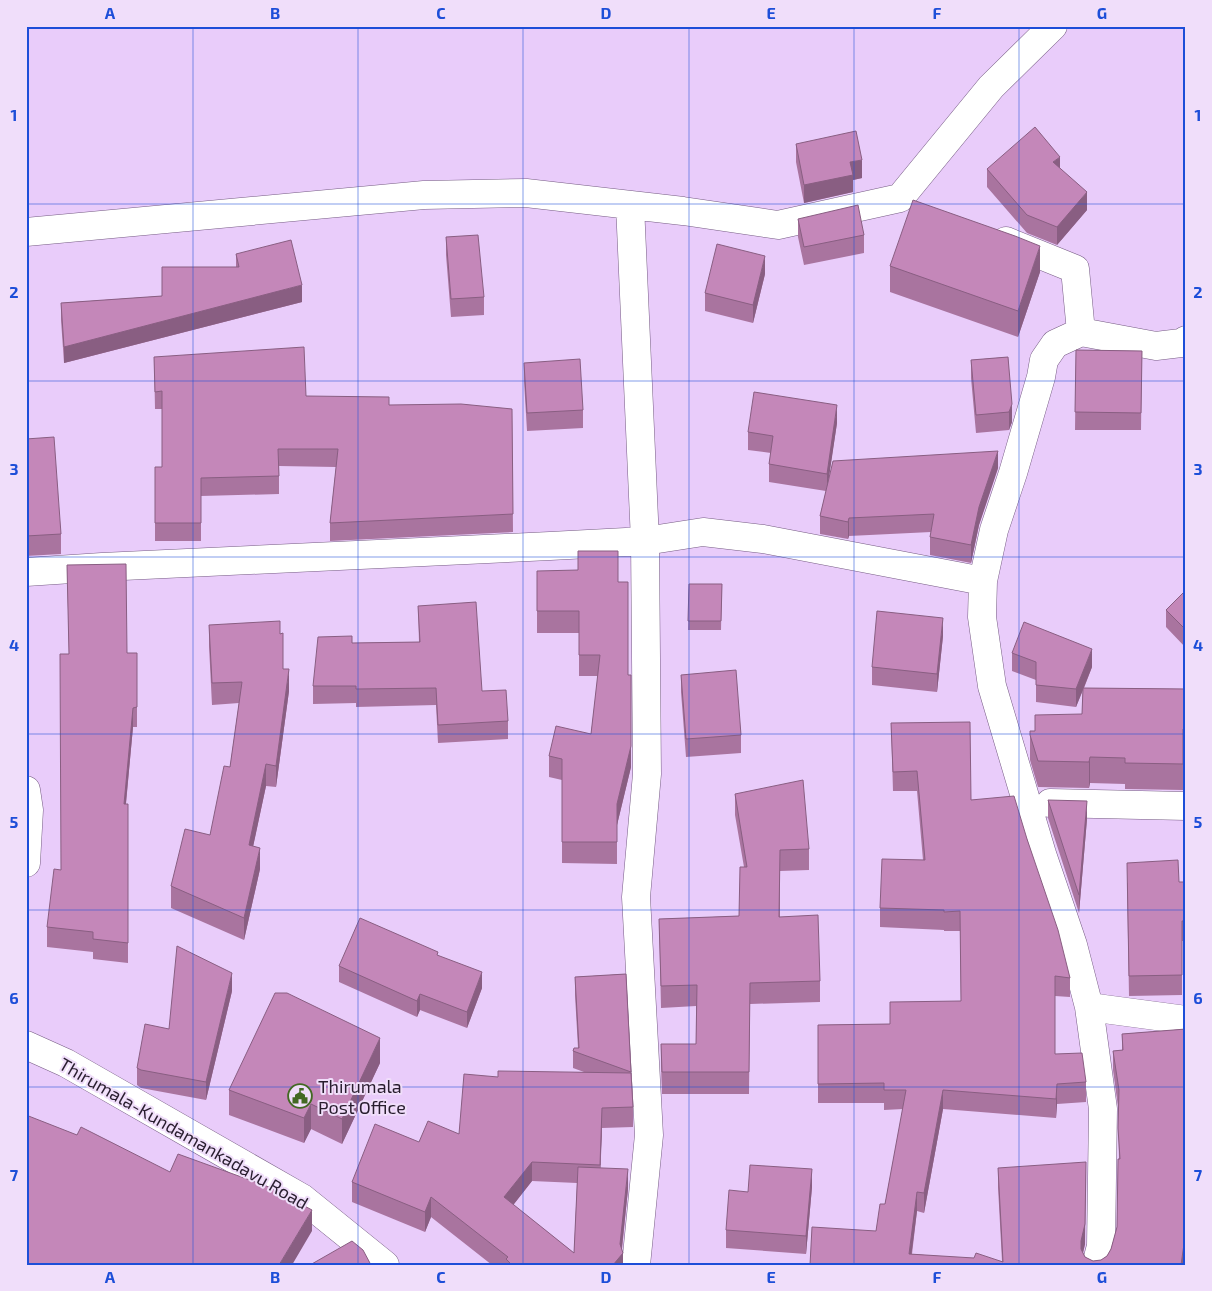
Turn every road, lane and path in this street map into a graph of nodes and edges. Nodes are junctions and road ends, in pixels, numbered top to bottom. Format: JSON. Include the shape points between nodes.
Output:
{"nodes":[{"id":1,"x":1053,"y":26,"type":"edge"},
{"id":2,"x":900,"y":198,"type":"junction"},
{"id":3,"x":630,"y":205,"type":"junction"},
{"id":4,"x":928,"y":209,"type":"edge"},
{"id":5,"x":26,"y":232,"type":"edge"},
{"id":6,"x":983,"y":232,"type":"edge"},
{"id":7,"x":1081,"y":332,"type":"junction"},
{"id":8,"x":1186,"y":340,"type":"edge"},
{"id":9,"x":645,"y":540,"type":"junction"},
{"id":10,"x":26,"y":572,"type":"edge"},
{"id":11,"x":983,"y":581,"type":"junction"},
{"id":12,"x":26,"y":790,"type":"edge"},
{"id":13,"x":1026,"y":802,"type":"junction"},
{"id":14,"x":1186,"y":806,"type":"edge"},
{"id":15,"x":26,"y":863,"type":"edge"},
{"id":16,"x":1089,"y":1007,"type":"junction"},
{"id":17,"x":1186,"y":1020,"type":"edge"},
{"id":18,"x":26,"y":1045,"type":"edge"},
{"id":19,"x":385,"y":1265,"type":"edge"},
{"id":20,"x":636,"y":1265,"type":"edge"},
{"id":21,"x":1096,"y":1265,"type":"edge"}],
"edges":[{"from":1,"to":2,"type":"street","via":[[990,87]]},
{"from":2,"to":3,"type":"street","via":[[778,225]]},
{"from":2,"to":4,"type":"street"},
{"from":3,"to":5,"type":"street","via":[[526,193],[424,196]]},
{"from":3,"to":9,"type":"street"},
{"from":6,"to":7,"type":"street","via":[[1075,269]]},
{"from":7,"to":8,"type":"street","via":[[1156,346]]},
{"from":7,"to":11,"type":"street","via":[[1055,344],[1044,360],[994,530]]},
{"from":9,"to":10,"type":"street"},
{"from":9,"to":11,"type":"street","via":[[703,532],[763,539]]},
{"from":9,"to":20,"type":"street","via":[[647,774],[636,897],[650,1135]]},
{"from":11,"to":13,"type":"street","via":[[982,617],[992,686]]},
{"from":12,"to":15,"type":"street","via":[[29,810]]},
{"from":13,"to":14,"type":"street"},
{"from":13,"to":16,"type":"street","via":[[1073,945]]},
{"from":16,"to":17,"type":"street"},
{"from":16,"to":21,"type":"street","via":[[1103,1109],[1101,1246]]},
{"from":18,"to":19,"type":"street","name":"Thirumala-Kundamankadavu Road","via":[[66,1063],[302,1198]]}]}
